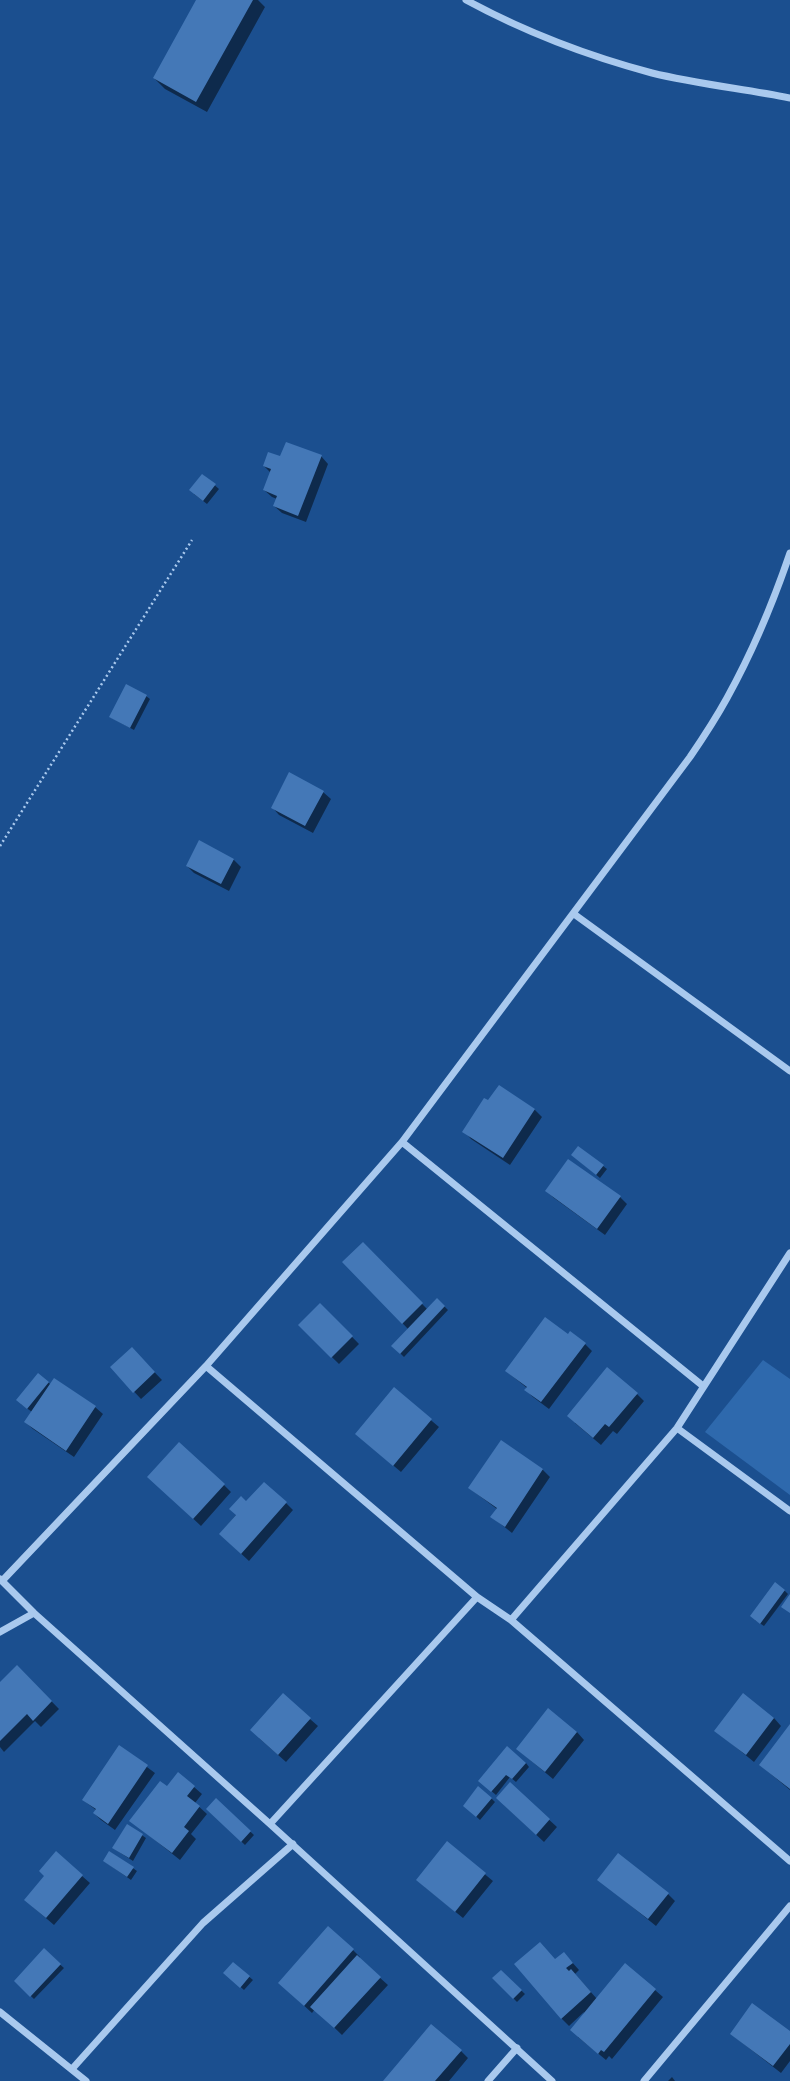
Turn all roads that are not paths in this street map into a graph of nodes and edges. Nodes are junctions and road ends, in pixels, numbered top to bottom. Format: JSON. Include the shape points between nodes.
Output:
{"nodes":[{"id":1,"x":466,"y":0,"type":"edge"},
{"id":2,"x":790,"y":98,"type":"edge"},
{"id":3,"x":790,"y":553,"type":"edge"},
{"id":4,"x":574,"y":914,"type":"junction"},
{"id":5,"x":790,"y":1070,"type":"edge"},
{"id":6,"x":402,"y":1142,"type":"junction"},
{"id":7,"x":790,"y":1253,"type":"edge"},
{"id":8,"x":206,"y":1366,"type":"junction"},
{"id":9,"x":703,"y":1386,"type":"junction"},
{"id":10,"x":677,"y":1428,"type":"junction"},
{"id":11,"x":790,"y":1511,"type":"edge"},
{"id":12,"x":1,"y":1580,"type":"edge"},
{"id":13,"x":477,"y":1597,"type":"junction"},
{"id":14,"x":34,"y":1613,"type":"junction"},
{"id":15,"x":511,"y":1620,"type":"junction"},
{"id":16,"x":0,"y":1632,"type":"edge"},
{"id":17,"x":270,"y":1824,"type":"junction"},
{"id":18,"x":293,"y":1844,"type":"junction"},
{"id":19,"x":790,"y":1861,"type":"edge"},
{"id":20,"x":790,"y":1906,"type":"edge"},
{"id":21,"x":0,"y":2012,"type":"edge"},
{"id":22,"x":517,"y":2048,"type":"junction"},
{"id":23,"x":72,"y":2069,"type":"junction"},
{"id":24,"x":86,"y":2081,"type":"edge"},
{"id":25,"x":488,"y":2081,"type":"edge"},
{"id":26,"x":552,"y":2081,"type":"edge"},
{"id":27,"x":644,"y":2081,"type":"edge"}],
"edges":[{"from":1,"to":2,"type":"street","via":[[543,37],[653,73]]},
{"from":3,"to":4,"type":"street","via":[[752,651],[726,700],[690,758]]},
{"from":4,"to":5,"type":"street"},
{"from":4,"to":6,"type":"street"},
{"from":6,"to":8,"type":"street"},
{"from":6,"to":9,"type":"street"},
{"from":7,"to":9,"type":"street"},
{"from":8,"to":12,"type":"street"},
{"from":8,"to":13,"type":"street"},
{"from":9,"to":10,"type":"street"},
{"from":10,"to":11,"type":"street"},
{"from":10,"to":15,"type":"street"},
{"from":12,"to":14,"type":"street"},
{"from":13,"to":15,"type":"street"},
{"from":13,"to":17,"type":"street"},
{"from":14,"to":16,"type":"street"},
{"from":14,"to":17,"type":"street"},
{"from":15,"to":19,"type":"street"},
{"from":17,"to":18,"type":"street"},
{"from":18,"to":22,"type":"street"},
{"from":18,"to":23,"type":"street","via":[[203,1923]]},
{"from":20,"to":27,"type":"street"},
{"from":21,"to":23,"type":"street"},
{"from":22,"to":25,"type":"street"},
{"from":22,"to":26,"type":"street"},
{"from":23,"to":24,"type":"street"}]}
